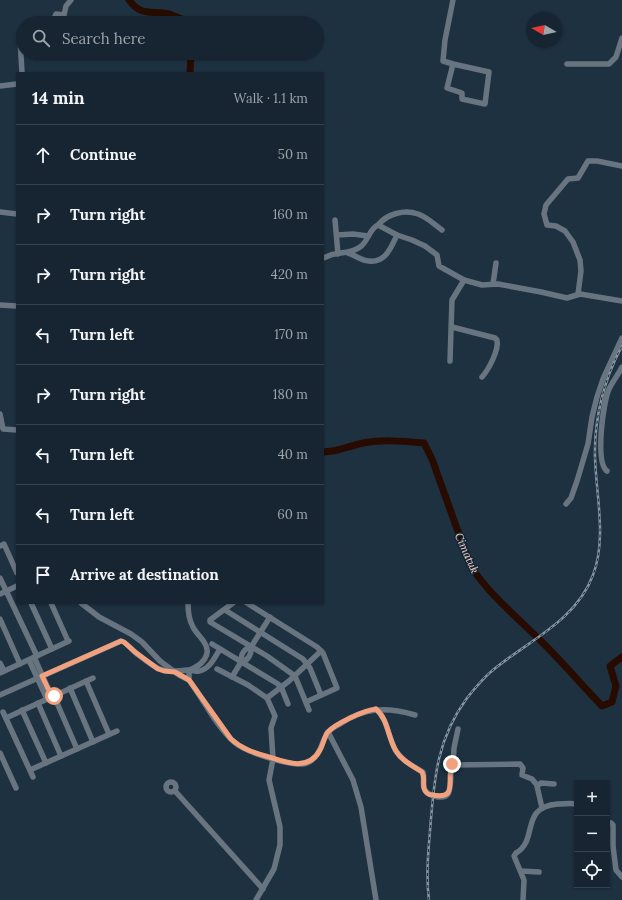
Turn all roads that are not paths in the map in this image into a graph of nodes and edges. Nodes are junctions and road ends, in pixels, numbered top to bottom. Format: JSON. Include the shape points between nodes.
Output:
{"nodes":[{"id":1,"x":71,"y":0,"type":"edge"},
{"id":2,"x":454,"y":0,"type":"edge"},
{"id":3,"x":55,"y":16,"type":"edge"},
{"id":4,"x":622,"y":38,"type":"edge"},
{"id":5,"x":21,"y":60,"type":"edge"},
{"id":6,"x":453,"y":64,"type":"junction"},
{"id":7,"x":567,"y":64,"type":"dead end"},
{"id":8,"x":22,"y":72,"type":"edge"},
{"id":9,"x":16,"y":84,"type":"edge"},
{"id":10,"x":0,"y":86,"type":"edge"},
{"id":11,"x":622,"y":166,"type":"edge"},
{"id":12,"x":0,"y":212,"type":"edge"},
{"id":13,"x":16,"y":214,"type":"edge"},
{"id":14,"x":336,"y":220,"type":"dead end"},
{"id":15,"x":378,"y":225,"type":"junction"},
{"id":16,"x":442,"y":230,"type":"dead end"},
{"id":17,"x":337,"y":235,"type":"junction"},
{"id":18,"x":397,"y":235,"type":"junction"},
{"id":19,"x":368,"y":236,"type":"junction"},
{"id":20,"x":348,"y":253,"type":"junction"},
{"id":21,"x":338,"y":254,"type":"junction"},
{"id":22,"x":324,"y":258,"type":"edge"},
{"id":23,"x":496,"y":263,"type":"dead end"},
{"id":24,"x":464,"y":280,"type":"junction"},
{"id":25,"x":493,"y":284,"type":"junction"},
{"id":26,"x":578,"y":294,"type":"junction"},
{"id":27,"x":622,"y":301,"type":"edge"},
{"id":28,"x":0,"y":305,"type":"edge"},
{"id":29,"x":16,"y":306,"type":"edge"},
{"id":30,"x":452,"y":327,"type":"junction"},
{"id":31,"x":622,"y":338,"type":"edge"},
{"id":32,"x":450,"y":361,"type":"dead end"},
{"id":33,"x":622,"y":367,"type":"edge"},
{"id":34,"x":482,"y":377,"type":"dead end"},
{"id":35,"x":0,"y":414,"type":"edge"},
{"id":36,"x":16,"y":430,"type":"edge"},
{"id":37,"x":608,"y":471,"type":"dead end"},
{"id":38,"x":566,"y":504,"type":"dead end"},
{"id":39,"x":2,"y":545,"type":"edge"},
{"id":40,"x":16,"y":571,"type":"edge"},
{"id":41,"x":0,"y":578,"type":"edge"},
{"id":42,"x":16,"y":586,"type":"edge"},
{"id":43,"x":6,"y":591,"type":"junction"},
{"id":44,"x":0,"y":594,"type":"edge"},
{"id":45,"x":31,"y":604,"type":"edge"},
{"id":46,"x":51,"y":604,"type":"edge"},
{"id":47,"x":82,"y":604,"type":"edge"},
{"id":48,"x":188,"y":604,"type":"edge"},
{"id":49,"x":232,"y":604,"type":"edge"},
{"id":50,"x":249,"y":604,"type":"edge"},
{"id":51,"x":225,"y":610,"type":"junction"},
{"id":52,"x":270,"y":618,"type":"junction"},
{"id":53,"x":0,"y":619,"type":"edge"},
{"id":54,"x":261,"y":632,"type":"junction"},
{"id":55,"x":212,"y":644,"type":"dead end"},
{"id":56,"x":251,"y":647,"type":"junction"},
{"id":57,"x":52,"y":649,"type":"junction"},
{"id":58,"x":220,"y":649,"type":"junction"},
{"id":59,"x":321,"y":651,"type":"junction"},
{"id":60,"x":33,"y":658,"type":"junction"},
{"id":61,"x":241,"y":662,"type":"junction"},
{"id":62,"x":0,"y":663,"type":"edge"},
{"id":63,"x":20,"y":664,"type":"junction"},
{"id":64,"x":308,"y":664,"type":"junction"},
{"id":65,"x":216,"y":669,"type":"dead end"},
{"id":66,"x":189,"y":670,"type":"junction"},
{"id":67,"x":2,"y":672,"type":"edge"},
{"id":68,"x":175,"y":672,"type":"junction"},
{"id":69,"x":232,"y":676,"type":"junction"},
{"id":70,"x":295,"y":676,"type":"junction"},
{"id":71,"x":40,"y":677,"type":"junction"},
{"id":72,"x":93,"y":678,"type":"dead end"},
{"id":73,"x":189,"y":680,"type":"junction"},
{"id":74,"x":86,"y":681,"type":"junction"},
{"id":75,"x":70,"y":688,"type":"junction"},
{"id":76,"x":280,"y":688,"type":"junction"},
{"id":77,"x":0,"y":695,"type":"edge"},
{"id":78,"x":321,"y":695,"type":"junction"},
{"id":79,"x":51,"y":697,"type":"junction"},
{"id":80,"x":267,"y":698,"type":"junction"},
{"id":81,"x":306,"y":702,"type":"junction"},
{"id":82,"x":38,"y":703,"type":"junction"},
{"id":83,"x":288,"y":704,"type":"dead end"},
{"id":84,"x":376,"y":709,"type":"junction"},
{"id":85,"x":22,"y":710,"type":"junction"},
{"id":86,"x":309,"y":710,"type":"dead end"},
{"id":87,"x":3,"y":712,"type":"dead end"},
{"id":88,"x":415,"y":715,"type":"dead end"},
{"id":89,"x":6,"y":718,"type":"junction"},
{"id":90,"x":458,"y":730,"type":"dead end"},
{"id":91,"x":118,"y":731,"type":"dead end"},
{"id":92,"x":328,"y":732,"type":"junction"},
{"id":93,"x":109,"y":734,"type":"junction"},
{"id":94,"x":92,"y":742,"type":"junction"},
{"id":95,"x":77,"y":749,"type":"junction"},
{"id":96,"x":0,"y":753,"type":"edge"},
{"id":97,"x":61,"y":756,"type":"junction"},
{"id":98,"x":273,"y":759,"type":"junction"},
{"id":99,"x":46,"y":763,"type":"junction"},
{"id":100,"x":453,"y":765,"type":"junction"},
{"id":101,"x":30,"y":770,"type":"junction"},
{"id":102,"x":34,"y":777,"type":"dead end"},
{"id":103,"x":554,"y":784,"type":"dead end"},
{"id":104,"x":538,"y":785,"type":"junction"},
{"id":105,"x":16,"y":788,"type":"dead end"},
{"id":106,"x":175,"y":791,"type":"dead end"},
{"id":107,"x":574,"y":804,"type":"edge"},
{"id":108,"x":542,"y":808,"type":"junction"},
{"id":109,"x":610,"y":823,"type":"edge"},
{"id":110,"x":521,"y":871,"type":"junction"},
{"id":111,"x":539,"y":872,"type":"dead end"},
{"id":112,"x":622,"y":877,"type":"edge"},
{"id":113,"x":263,"y":889,"type":"junction"},
{"id":114,"x":256,"y":900,"type":"edge"},
{"id":115,"x":376,"y":900,"type":"edge"},
{"id":116,"x":523,"y":900,"type":"edge"}],
"edges":[{"from":1,"to":3,"type":"street","via":[[64,15]]},
{"from":2,"to":6,"type":"street","via":[[443,61]]},
{"from":4,"to":7,"type":"street","via":[[616,57],[609,64]]},
{"from":5,"to":8,"type":"street"},
{"from":6,"to":6,"type":"street","via":[[447,88],[462,93],[462,99],[484,104],[489,72]]},
{"from":9,"to":10,"type":"street"},
{"from":11,"to":26,"type":"street","via":[[588,161],[578,178],[568,179],[544,210],[547,224],[565,231],[573,242],[580,260]]},
{"from":12,"to":13,"type":"street"},
{"from":14,"to":17,"type":"street"},
{"from":15,"to":16,"type":"street","via":[[391,215],[411,212],[423,216]]},
{"from":15,"to":18,"type":"street"},
{"from":15,"to":19,"type":"street"},
{"from":17,"to":19,"type":"street"},
{"from":17,"to":21,"type":"street"},
{"from":18,"to":20,"type":"street","via":[[382,258],[370,262]]},
{"from":18,"to":24,"type":"street","via":[[426,246],[437,256],[439,266]]},
{"from":19,"to":20,"type":"street","via":[[363,245]]},
{"from":20,"to":21,"type":"street"},
{"from":21,"to":22,"type":"street"},
{"from":23,"to":25,"type":"street"},
{"from":24,"to":25,"type":"street","via":[[485,286]]},
{"from":24,"to":30,"type":"street","via":[[453,298]]},
{"from":25,"to":26,"type":"street","via":[[567,298]]},
{"from":26,"to":27,"type":"street"},
{"from":28,"to":29,"type":"street"},
{"from":30,"to":32,"type":"street"},
{"from":30,"to":34,"type":"street","via":[[497,340],[490,366]]},
{"from":31,"to":38,"type":"street","via":[[603,379],[588,444],[571,498]]},
{"from":33,"to":37,"type":"street","via":[[609,390],[602,419],[602,464]]},
{"from":35,"to":36,"type":"street","via":[[3,429]]},
{"from":39,"to":40,"type":"street"},
{"from":41,"to":43,"type":"street"},
{"from":42,"to":43,"type":"street"},
{"from":43,"to":44,"type":"street"},
{"from":43,"to":60,"type":"street"},
{"from":45,"to":57,"type":"street"},
{"from":46,"to":57,"type":"street","via":[[68,641]]},
{"from":47,"to":68,"type":"street","via":[[139,639]]},
{"from":48,"to":66,"type":"street","via":[[192,625],[204,642],[207,652],[200,665]]},
{"from":49,"to":51,"type":"street"},
{"from":50,"to":52,"type":"street"},
{"from":51,"to":54,"type":"street"},
{"from":51,"to":56,"type":"street","via":[[209,622]]},
{"from":52,"to":54,"type":"street"},
{"from":52,"to":59,"type":"street"},
{"from":53,"to":63,"type":"street"},
{"from":54,"to":56,"type":"street"},
{"from":54,"to":64,"type":"street"},
{"from":55,"to":58,"type":"street"},
{"from":56,"to":61,"type":"street","via":[[244,651]]},
{"from":56,"to":70,"type":"street"},
{"from":57,"to":60,"type":"street"},
{"from":58,"to":61,"type":"street"},
{"from":58,"to":66,"type":"street","via":[[205,668]]},
{"from":59,"to":64,"type":"street"},
{"from":59,"to":78,"type":"street","via":[[338,687]]},
{"from":60,"to":63,"type":"street"},
{"from":60,"to":71,"type":"street"},
{"from":61,"to":69,"type":"street"},
{"from":61,"to":76,"type":"street","via":[[270,678]]},
{"from":62,"to":67,"type":"street"},
{"from":63,"to":67,"type":"street"},
{"from":64,"to":70,"type":"street"},
{"from":64,"to":78,"type":"street"},
{"from":65,"to":69,"type":"street"},
{"from":66,"to":68,"type":"street"},
{"from":66,"to":73,"type":"street"},
{"from":68,"to":71,"type":"street","via":[[158,669],[121,641]]},
{"from":68,"to":73,"type":"street"},
{"from":69,"to":80,"type":"street"},
{"from":70,"to":76,"type":"street"},
{"from":70,"to":81,"type":"street"},
{"from":71,"to":77,"type":"street"},
{"from":71,"to":79,"type":"street"},
{"from":72,"to":74,"type":"street"},
{"from":73,"to":98,"type":"street","via":[[234,742],[248,751]]},
{"from":74,"to":75,"type":"street"},
{"from":74,"to":93,"type":"street"},
{"from":75,"to":79,"type":"street"},
{"from":75,"to":94,"type":"street"},
{"from":76,"to":80,"type":"street"},
{"from":76,"to":83,"type":"street"},
{"from":78,"to":81,"type":"street"},
{"from":79,"to":82,"type":"street"},
{"from":79,"to":95,"type":"street"},
{"from":80,"to":98,"type":"street","via":[[275,716],[271,728]]},
{"from":81,"to":86,"type":"street"},
{"from":82,"to":85,"type":"street"},
{"from":82,"to":97,"type":"street"},
{"from":84,"to":88,"type":"street","via":[[396,710]]},
{"from":84,"to":92,"type":"street","via":[[349,719]]},
{"from":84,"to":100,"type":"street","via":[[381,713],[390,741],[401,758],[422,772],[427,793],[445,797],[447,795]]},
{"from":85,"to":89,"type":"street"},
{"from":85,"to":99,"type":"street"},
{"from":87,"to":89,"type":"street"},
{"from":89,"to":101,"type":"street"},
{"from":90,"to":100,"type":"street"},
{"from":91,"to":93,"type":"street"},
{"from":92,"to":98,"type":"street","via":[[318,754],[308,763],[297,764]]},
{"from":92,"to":115,"type":"street","via":[[353,780],[361,807]]},
{"from":93,"to":94,"type":"street"},
{"from":94,"to":95,"type":"street"},
{"from":95,"to":97,"type":"street"},
{"from":96,"to":105,"type":"street"},
{"from":97,"to":99,"type":"street"},
{"from":98,"to":113,"type":"street","via":[[268,780],[280,827],[280,846],[274,869]]},
{"from":99,"to":101,"type":"street"},
{"from":100,"to":104,"type":"street","via":[[520,764],[523,768],[522,775]]},
{"from":101,"to":102,"type":"street"},
{"from":103,"to":104,"type":"street"},
{"from":104,"to":108,"type":"street"},
{"from":106,"to":113,"type":"street"},
{"from":107,"to":108,"type":"street","via":[[550,805]]},
{"from":108,"to":110,"type":"street","via":[[534,818],[524,846],[515,854]]},
{"from":109,"to":112,"type":"street","via":[[616,870]]},
{"from":110,"to":111,"type":"street"},
{"from":110,"to":116,"type":"street","via":[[525,883]]},
{"from":113,"to":114,"type":"street"}]}
